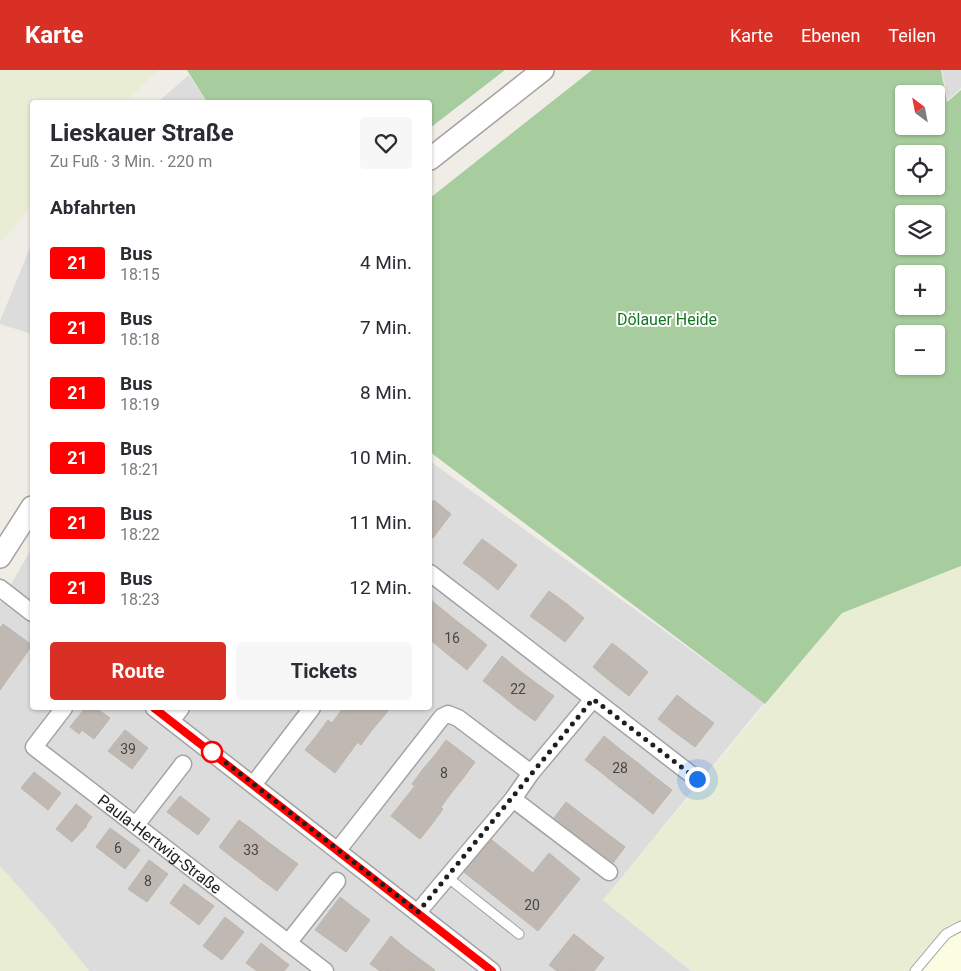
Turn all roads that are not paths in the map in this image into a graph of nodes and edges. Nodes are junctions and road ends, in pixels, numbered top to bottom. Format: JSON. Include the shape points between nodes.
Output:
{"nodes":[{"id":1,"x":543,"y":70,"type":"edge"},
{"id":2,"x":432,"y":157,"type":"edge"},
{"id":3,"x":30,"y":510,"type":"edge"},
{"id":4,"x":0,"y":556,"type":"edge"},
{"id":5,"x":432,"y":575,"type":"edge"},
{"id":6,"x":0,"y":588,"type":"edge"},
{"id":7,"x":30,"y":611,"type":"edge"},
{"id":8,"x":593,"y":699,"type":"junction"},
{"id":9,"x":62,"y":710,"type":"edge"},
{"id":10,"x":157,"y":710,"type":"edge"},
{"id":11,"x":179,"y":710,"type":"edge"},
{"id":12,"x":310,"y":710,"type":"edge"},
{"id":13,"x":171,"y":721,"type":"junction"},
{"id":14,"x":183,"y":764,"type":"dead end"},
{"id":15,"x":531,"y":773,"type":"junction"},
{"id":16,"x":697,"y":779,"type":"dead end"},
{"id":17,"x":253,"y":785,"type":"junction"},
{"id":18,"x":513,"y":799,"type":"junction"},
{"id":19,"x":136,"y":825,"type":"junction"},
{"id":20,"x":338,"y":850,"type":"junction"},
{"id":21,"x":609,"y":872,"type":"dead end"},
{"id":22,"x":447,"y":877,"type":"junction"},
{"id":23,"x":337,"y":881,"type":"dead end"},
{"id":24,"x":418,"y":912,"type":"junction"},
{"id":25,"x":961,"y":926,"type":"edge"},
{"id":26,"x":519,"y":934,"type":"dead end"},
{"id":27,"x":288,"y":943,"type":"junction"},
{"id":28,"x":325,"y":971,"type":"edge"},
{"id":29,"x":492,"y":971,"type":"edge"},
{"id":30,"x":915,"y":971,"type":"edge"}],
"edges":[{"from":1,"to":2,"type":"street"},
{"from":3,"to":4,"type":"street"},
{"from":5,"to":8,"type":"street"},
{"from":6,"to":7,"type":"street"},
{"from":8,"to":15,"type":"street"},
{"from":8,"to":16,"type":"street"},
{"from":9,"to":19,"type":"street","name":"Paula-Hertwig-Straße","via":[[34,747]]},
{"from":10,"to":13,"type":"street"},
{"from":11,"to":13,"type":"street"},
{"from":12,"to":17,"type":"street"},
{"from":13,"to":17,"type":"street"},
{"from":14,"to":19,"type":"street"},
{"from":15,"to":18,"type":"street"},
{"from":15,"to":20,"type":"street","via":[[458,718],[448,714],[442,717]]},
{"from":17,"to":20,"type":"street"},
{"from":18,"to":21,"type":"street"},
{"from":18,"to":22,"type":"street"},
{"from":19,"to":27,"type":"street","name":"Paula-Hertwig-Straße"},
{"from":20,"to":24,"type":"street"},
{"from":22,"to":24,"type":"street"},
{"from":22,"to":26,"type":"lane"},
{"from":23,"to":27,"type":"street"},
{"from":24,"to":29,"type":"street"},
{"from":25,"to":30,"type":"lane","via":[[946,934]]},
{"from":27,"to":28,"type":"street","name":"Paula-Hertwig-Straße"}]}
